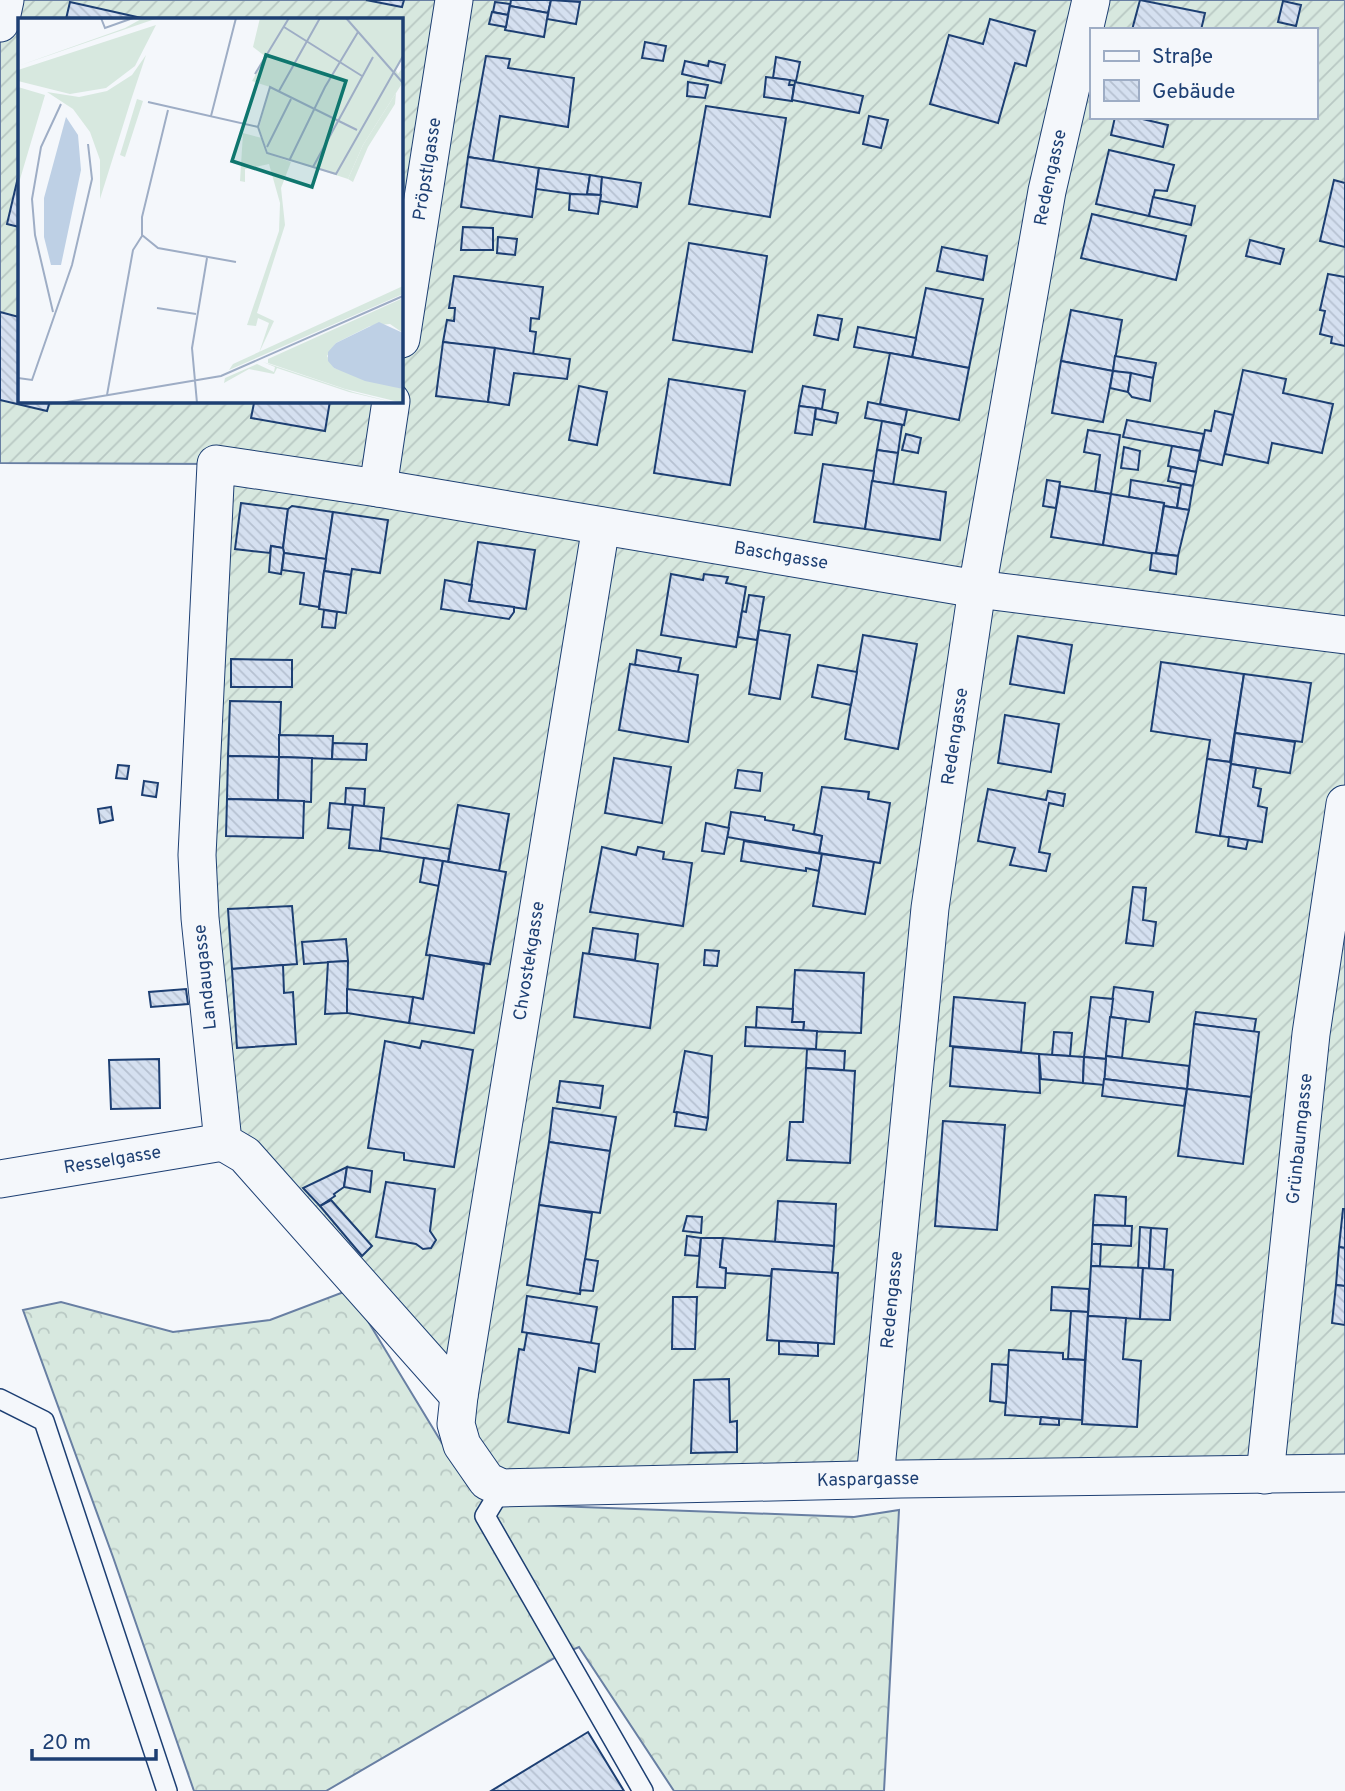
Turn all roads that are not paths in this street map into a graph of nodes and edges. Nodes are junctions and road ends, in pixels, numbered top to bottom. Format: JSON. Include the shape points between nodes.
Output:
{"nodes":[{"id":1,"x":5,"y":0,"type":"edge"},
{"id":2,"x":454,"y":0,"type":"edge"},
{"id":3,"x":1091,"y":0,"type":"edge"},
{"id":4,"x":0,"y":23,"type":"edge"},
{"id":5,"x":402,"y":333,"type":"edge"},
{"id":6,"x":391,"y":402,"type":"edge"},
{"id":7,"x":216,"y":464,"type":"joint"},
{"id":8,"x":378,"y":488,"type":"junction"},
{"id":9,"x":601,"y":526,"type":"junction"},
{"id":10,"x":976,"y":589,"type":"junction"},
{"id":11,"x":1345,"y":635,"type":"edge"},
{"id":12,"x":1345,"y":804,"type":"edge"},
{"id":13,"x":223,"y":1142,"type":"junction"},
{"id":14,"x":0,"y":1180,"type":"edge"},
{"id":15,"x":459,"y":1396,"type":"junction"},
{"id":16,"x":0,"y":1399,"type":"edge"},
{"id":17,"x":1345,"y":1473,"type":"edge"},
{"id":18,"x":1265,"y":1475,"type":"junction"},
{"id":19,"x":875,"y":1479,"type":"junction"},
{"id":20,"x":502,"y":1488,"type":"junction"},
{"id":21,"x":167,"y":1791,"type":"edge"},
{"id":22,"x":643,"y":1791,"type":"edge"}],
"edges":[{"from":1,"to":4,"type":"street"},
{"from":2,"to":5,"type":"street","name":"Pröpstlgasse"},
{"from":3,"to":10,"type":"street","name":"Redengasse","via":[[1047,191]]},
{"from":6,"to":8,"type":"street"},
{"from":7,"to":8,"type":"street","name":"Baschgasse"},
{"from":7,"to":13,"type":"street","name":"Landaugasse","via":[[197,856]]},
{"from":8,"to":9,"type":"street","name":"Baschgasse"},
{"from":9,"to":10,"type":"street","name":"Baschgasse"},
{"from":9,"to":15,"type":"street","name":"Chvostekgasse"},
{"from":10,"to":11,"type":"street","name":"Baschgasse"},
{"from":10,"to":19,"type":"street","name":"Redengasse","via":[[930,908]]},
{"from":12,"to":18,"type":"street","name":"Grünbaumgasse","via":[[1311,1034]]},
{"from":13,"to":14,"type":"street","name":"Resselgasse"},
{"from":13,"to":15,"type":"street","via":[[245,1155]]},
{"from":15,"to":20,"type":"street","via":[[456,1424],[462,1445],[487,1481]]},
{"from":16,"to":21,"type":"lane","via":[[44,1421]]},
{"from":17,"to":18,"type":"street","name":"Kaspargasse"},
{"from":18,"to":19,"type":"street","name":"Kaspargasse"},
{"from":19,"to":20,"type":"street","name":"Kaspargasse"},
{"from":20,"to":22,"type":"lane","via":[[485,1516]]}]}
